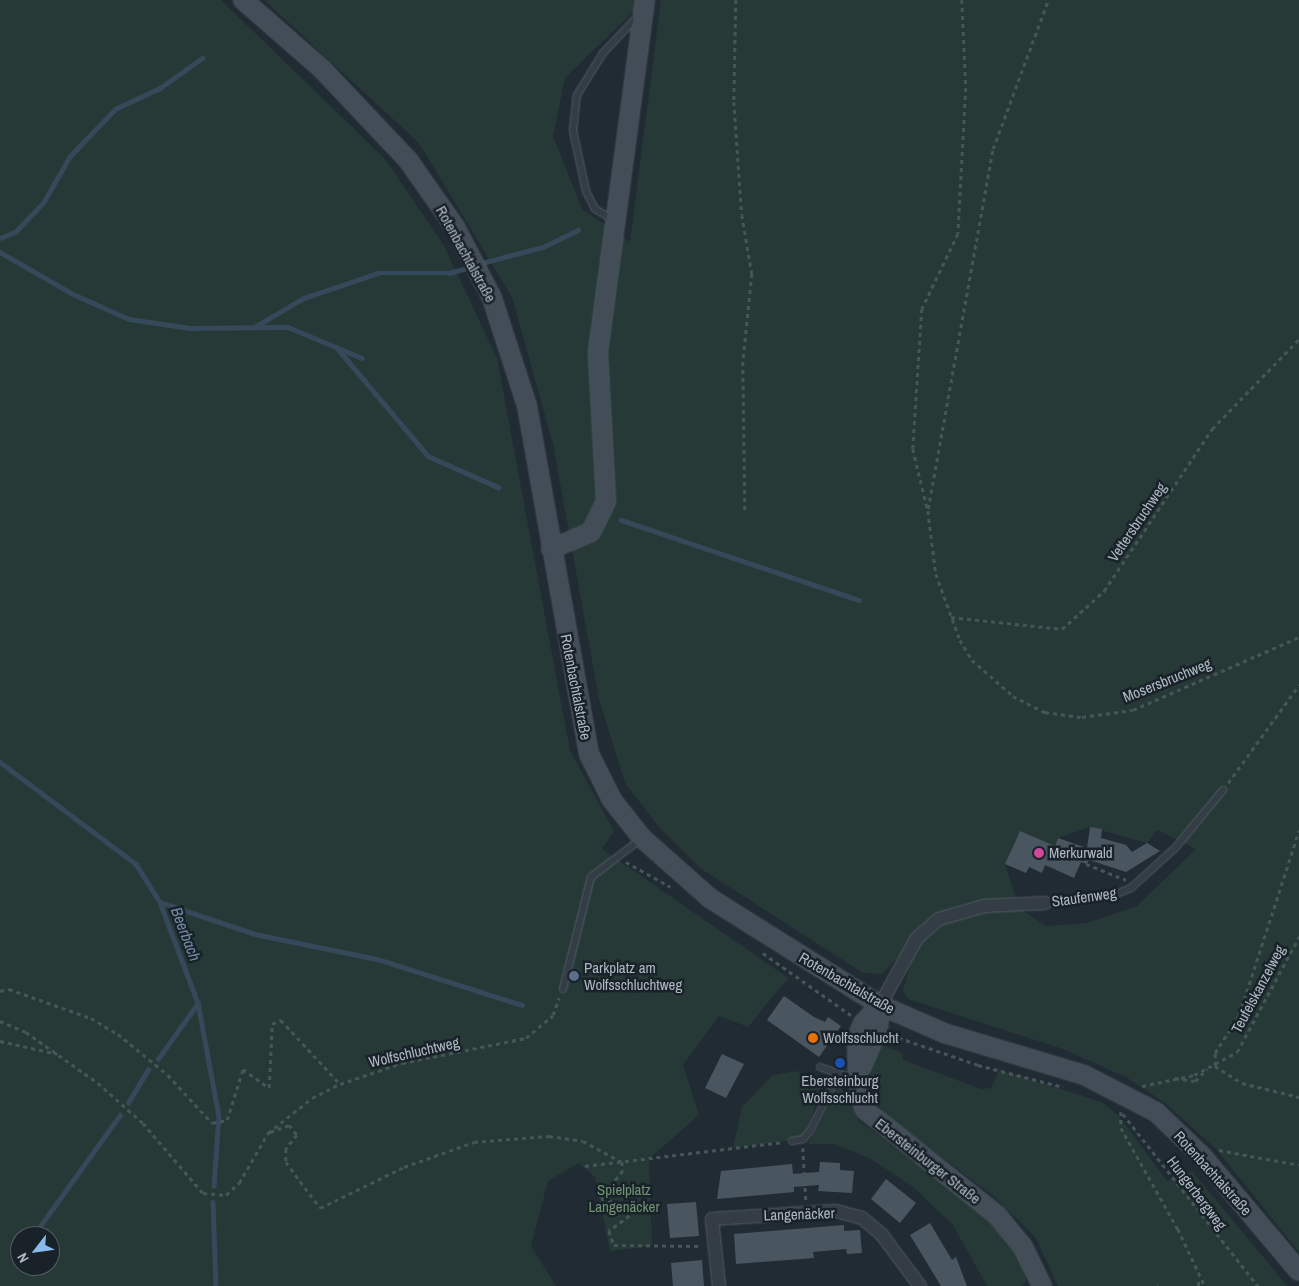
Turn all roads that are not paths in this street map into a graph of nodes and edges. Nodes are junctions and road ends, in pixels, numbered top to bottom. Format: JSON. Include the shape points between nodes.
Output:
{"nodes":[{"id":1,"x":243,"y":0,"type":"edge"},
{"id":2,"x":645,"y":5,"type":"edge"},
{"id":3,"x":614,"y":221,"type":"junction"},
{"id":4,"x":551,"y":549,"type":"junction"},
{"id":5,"x":1223,"y":790,"type":"road end"},
{"id":6,"x":642,"y":838,"type":"junction"},
{"id":7,"x":1045,"y":903,"type":"joint"},
{"id":8,"x":563,"y":989,"type":"road end"},
{"id":9,"x":880,"y":1005,"type":"junction"},
{"id":10,"x":820,"y":1067,"type":"dead end"},
{"id":11,"x":860,"y":1075,"type":"junction"},
{"id":12,"x":838,"y":1076,"type":"junction"},
{"id":13,"x":792,"y":1141,"type":"road end"},
{"id":14,"x":1299,"y":1271,"type":"edge"},
{"id":15,"x":719,"y":1286,"type":"edge"},
{"id":16,"x":920,"y":1286,"type":"edge"},
{"id":17,"x":1042,"y":1286,"type":"edge"}],
"edges":[{"from":1,"to":4,"type":"main road","name":"Rotenbachtalstraße","via":[[322,68],[388,139],[455,227],[492,298],[518,372]]},
{"from":2,"to":3,"type":"main road"},
{"from":2,"to":3,"type":"lane","via":[[603,53],[577,95],[573,131],[586,191],[595,208]]},
{"from":3,"to":4,"type":"main road","via":[[597,385],[608,476],[606,501],[591,532]]},
{"from":4,"to":6,"type":"main road","name":"Rotenbachtalstraße","via":[[589,754],[612,800]]},
{"from":5,"to":7,"type":"lane","name":"Staufenweg","via":[[1176,847],[1131,888],[1112,896]]},
{"from":6,"to":8,"type":"lane","via":[[591,877]]},
{"from":6,"to":9,"type":"main road","name":"Rotenbachtalstraße","via":[[711,899]]},
{"from":7,"to":9,"type":"street","name":"Staufenweg","via":[[984,906],[939,919],[917,938]]},
{"from":9,"to":11,"type":"main road","via":[[878,1030]]},
{"from":9,"to":11,"type":"main road","name":"Ebersteinburger Straße","via":[[863,1022],[857,1038]]},
{"from":9,"to":14,"type":"main road","name":"Rotenbachtalstraße","via":[[944,1033],[1084,1075],[1156,1112],[1202,1156]]},
{"from":10,"to":12,"type":"lane"},
{"from":11,"to":12,"type":"lane"},
{"from":11,"to":17,"type":"main road","name":"Ebersteinburger Straße","via":[[860,1102],[872,1118],[996,1215],[1023,1247]]},
{"from":12,"to":13,"type":"lane","via":[[803,1139]]},
{"from":15,"to":16,"type":"street","name":"Langenäcker","via":[[712,1219],[836,1211],[862,1218],[882,1235]]}]}
